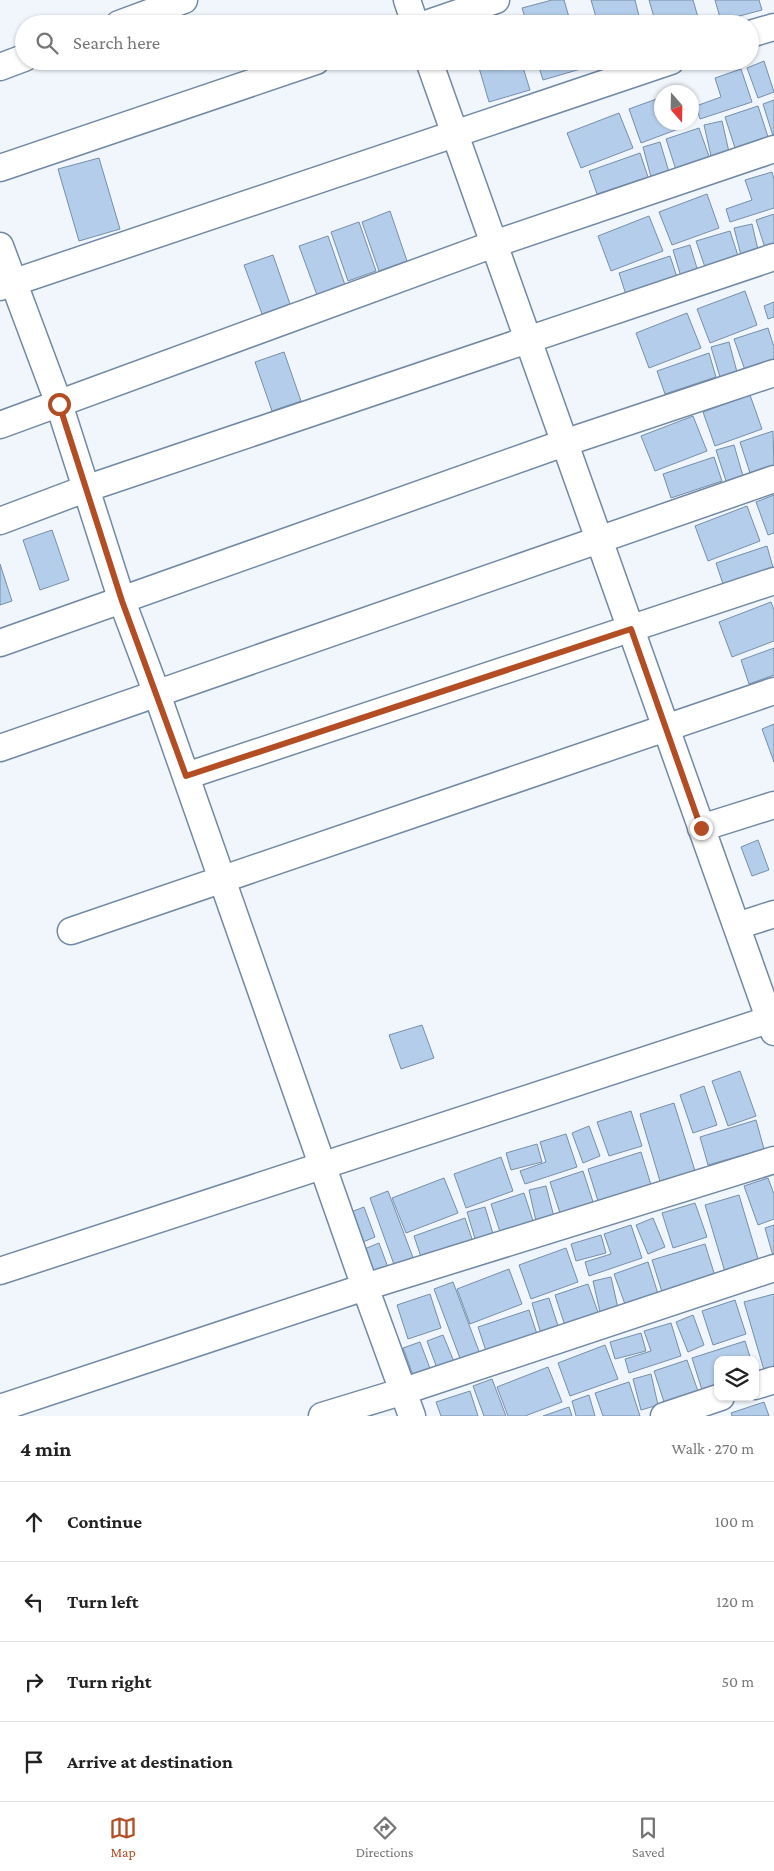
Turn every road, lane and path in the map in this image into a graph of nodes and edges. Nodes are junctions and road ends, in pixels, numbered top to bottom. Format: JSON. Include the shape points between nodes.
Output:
{"nodes":[{"id":1,"x":184,"y":0,"type":"edge"},
{"id":2,"x":407,"y":0,"type":"edge"},
{"id":3,"x":496,"y":0,"type":"edge"},
{"id":4,"x":143,"y":15,"type":"edge"},
{"id":5,"x":412,"y":15,"type":"edge"},
{"id":6,"x":452,"y":15,"type":"edge"},
{"id":7,"x":774,"y":26,"type":"edge"},
{"id":8,"x":759,"y":31,"type":"edge"},
{"id":9,"x":15,"y":61,"type":"edge"},
{"id":10,"x":0,"y":67,"type":"edge"},
{"id":11,"x":289,"y":70,"type":"edge"},
{"id":12,"x":432,"y":70,"type":"edge"},
{"id":13,"x":644,"y":70,"type":"edge"},
{"id":14,"x":455,"y":134,"type":"junction"},
{"id":15,"x":774,"y":149,"type":"edge"},
{"id":16,"x":0,"y":168,"type":"edge"},
{"id":17,"x":494,"y":244,"type":"junction"},
{"id":18,"x":0,"y":246,"type":"edge"},
{"id":19,"x":774,"y":257,"type":"edge"},
{"id":20,"x":6,"y":285,"type":"edge"},
{"id":21,"x":528,"y":340,"type":"junction"},
{"id":22,"x":774,"y":373,"type":"edge"},
{"id":23,"x":59,"y":404,"type":"junction"},
{"id":24,"x":0,"y":425,"type":"edge"},
{"id":25,"x":564,"y":443,"type":"junction"},
{"id":26,"x":774,"y":480,"type":"edge"},
{"id":27,"x":85,"y":489,"type":"junction"},
{"id":28,"x":0,"y":521,"type":"edge"},
{"id":29,"x":599,"y":540,"type":"junction"},
{"id":30,"x":774,"y":581,"type":"edge"},
{"id":31,"x":122,"y":601,"type":"junction"},
{"id":32,"x":631,"y":629,"type":"junction"},
{"id":33,"x":0,"y":643,"type":"edge"},
{"id":34,"x":774,"y":691,"type":"edge"},
{"id":35,"x":156,"y":694,"type":"junction"},
{"id":36,"x":666,"y":728,"type":"junction"},
{"id":37,"x":0,"y":748,"type":"edge"},
{"id":38,"x":186,"y":776,"type":"junction"},
{"id":39,"x":774,"y":805,"type":"edge"},
{"id":40,"x":701,"y":828,"type":"junction"},
{"id":41,"x":222,"y":879,"type":"junction"},
{"id":42,"x":774,"y":914,"type":"edge"},
{"id":43,"x":737,"y":926,"type":"junction"},
{"id":44,"x":70,"y":931,"type":"dead end"},
{"id":45,"x":773,"y":1023,"type":"edge"},
{"id":46,"x":774,"y":1160,"type":"edge"},
{"id":47,"x":322,"y":1166,"type":"junction"},
{"id":48,"x":774,"y":1268,"type":"edge"},
{"id":49,"x":0,"y":1271,"type":"edge"},
{"id":50,"x":365,"y":1287,"type":"junction"},
{"id":51,"x":774,"y":1380,"type":"edge"},
{"id":52,"x":759,"y":1385,"type":"edge"},
{"id":53,"x":404,"y":1391,"type":"junction"},
{"id":54,"x":714,"y":1399,"type":"edge"},
{"id":55,"x":0,"y":1408,"type":"edge"},
{"id":56,"x":322,"y":1416,"type":"edge"},
{"id":57,"x":412,"y":1416,"type":"edge"},
{"id":58,"x":664,"y":1416,"type":"edge"}],
"edges":[{"from":1,"to":4,"type":"street"},
{"from":2,"to":5,"type":"street"},
{"from":3,"to":6,"type":"street"},
{"from":7,"to":8,"type":"street"},
{"from":9,"to":10,"type":"street"},
{"from":11,"to":16,"type":"street"},
{"from":12,"to":14,"type":"street"},
{"from":13,"to":14,"type":"street"},
{"from":14,"to":17,"type":"street"},
{"from":14,"to":20,"type":"street"},
{"from":15,"to":17,"type":"street"},
{"from":17,"to":21,"type":"street"},
{"from":17,"to":23,"type":"street"},
{"from":18,"to":20,"type":"street"},
{"from":19,"to":21,"type":"street"},
{"from":20,"to":23,"type":"street"},
{"from":21,"to":25,"type":"street"},
{"from":21,"to":27,"type":"street"},
{"from":22,"to":25,"type":"street"},
{"from":23,"to":24,"type":"street"},
{"from":23,"to":27,"type":"street"},
{"from":25,"to":29,"type":"street"},
{"from":25,"to":31,"type":"street"},
{"from":26,"to":29,"type":"street"},
{"from":27,"to":28,"type":"street"},
{"from":27,"to":31,"type":"street"},
{"from":29,"to":32,"type":"street"},
{"from":29,"to":35,"type":"street"},
{"from":30,"to":32,"type":"street"},
{"from":31,"to":33,"type":"street"},
{"from":31,"to":35,"type":"street"},
{"from":32,"to":36,"type":"street"},
{"from":32,"to":38,"type":"street"},
{"from":34,"to":36,"type":"street"},
{"from":35,"to":37,"type":"street"},
{"from":35,"to":38,"type":"street"},
{"from":36,"to":40,"type":"street"},
{"from":36,"to":41,"type":"street"},
{"from":38,"to":41,"type":"street"},
{"from":39,"to":40,"type":"street"},
{"from":40,"to":43,"type":"street"},
{"from":41,"to":44,"type":"street"},
{"from":41,"to":47,"type":"street"},
{"from":42,"to":43,"type":"street"},
{"from":43,"to":45,"type":"street"},
{"from":45,"to":47,"type":"street"},
{"from":46,"to":50,"type":"street"},
{"from":47,"to":49,"type":"street"},
{"from":47,"to":50,"type":"street"},
{"from":48,"to":53,"type":"street"},
{"from":50,"to":53,"type":"street"},
{"from":50,"to":55,"type":"street"},
{"from":51,"to":52,"type":"street"},
{"from":53,"to":56,"type":"street"},
{"from":53,"to":57,"type":"street"},
{"from":54,"to":58,"type":"street"}]}
